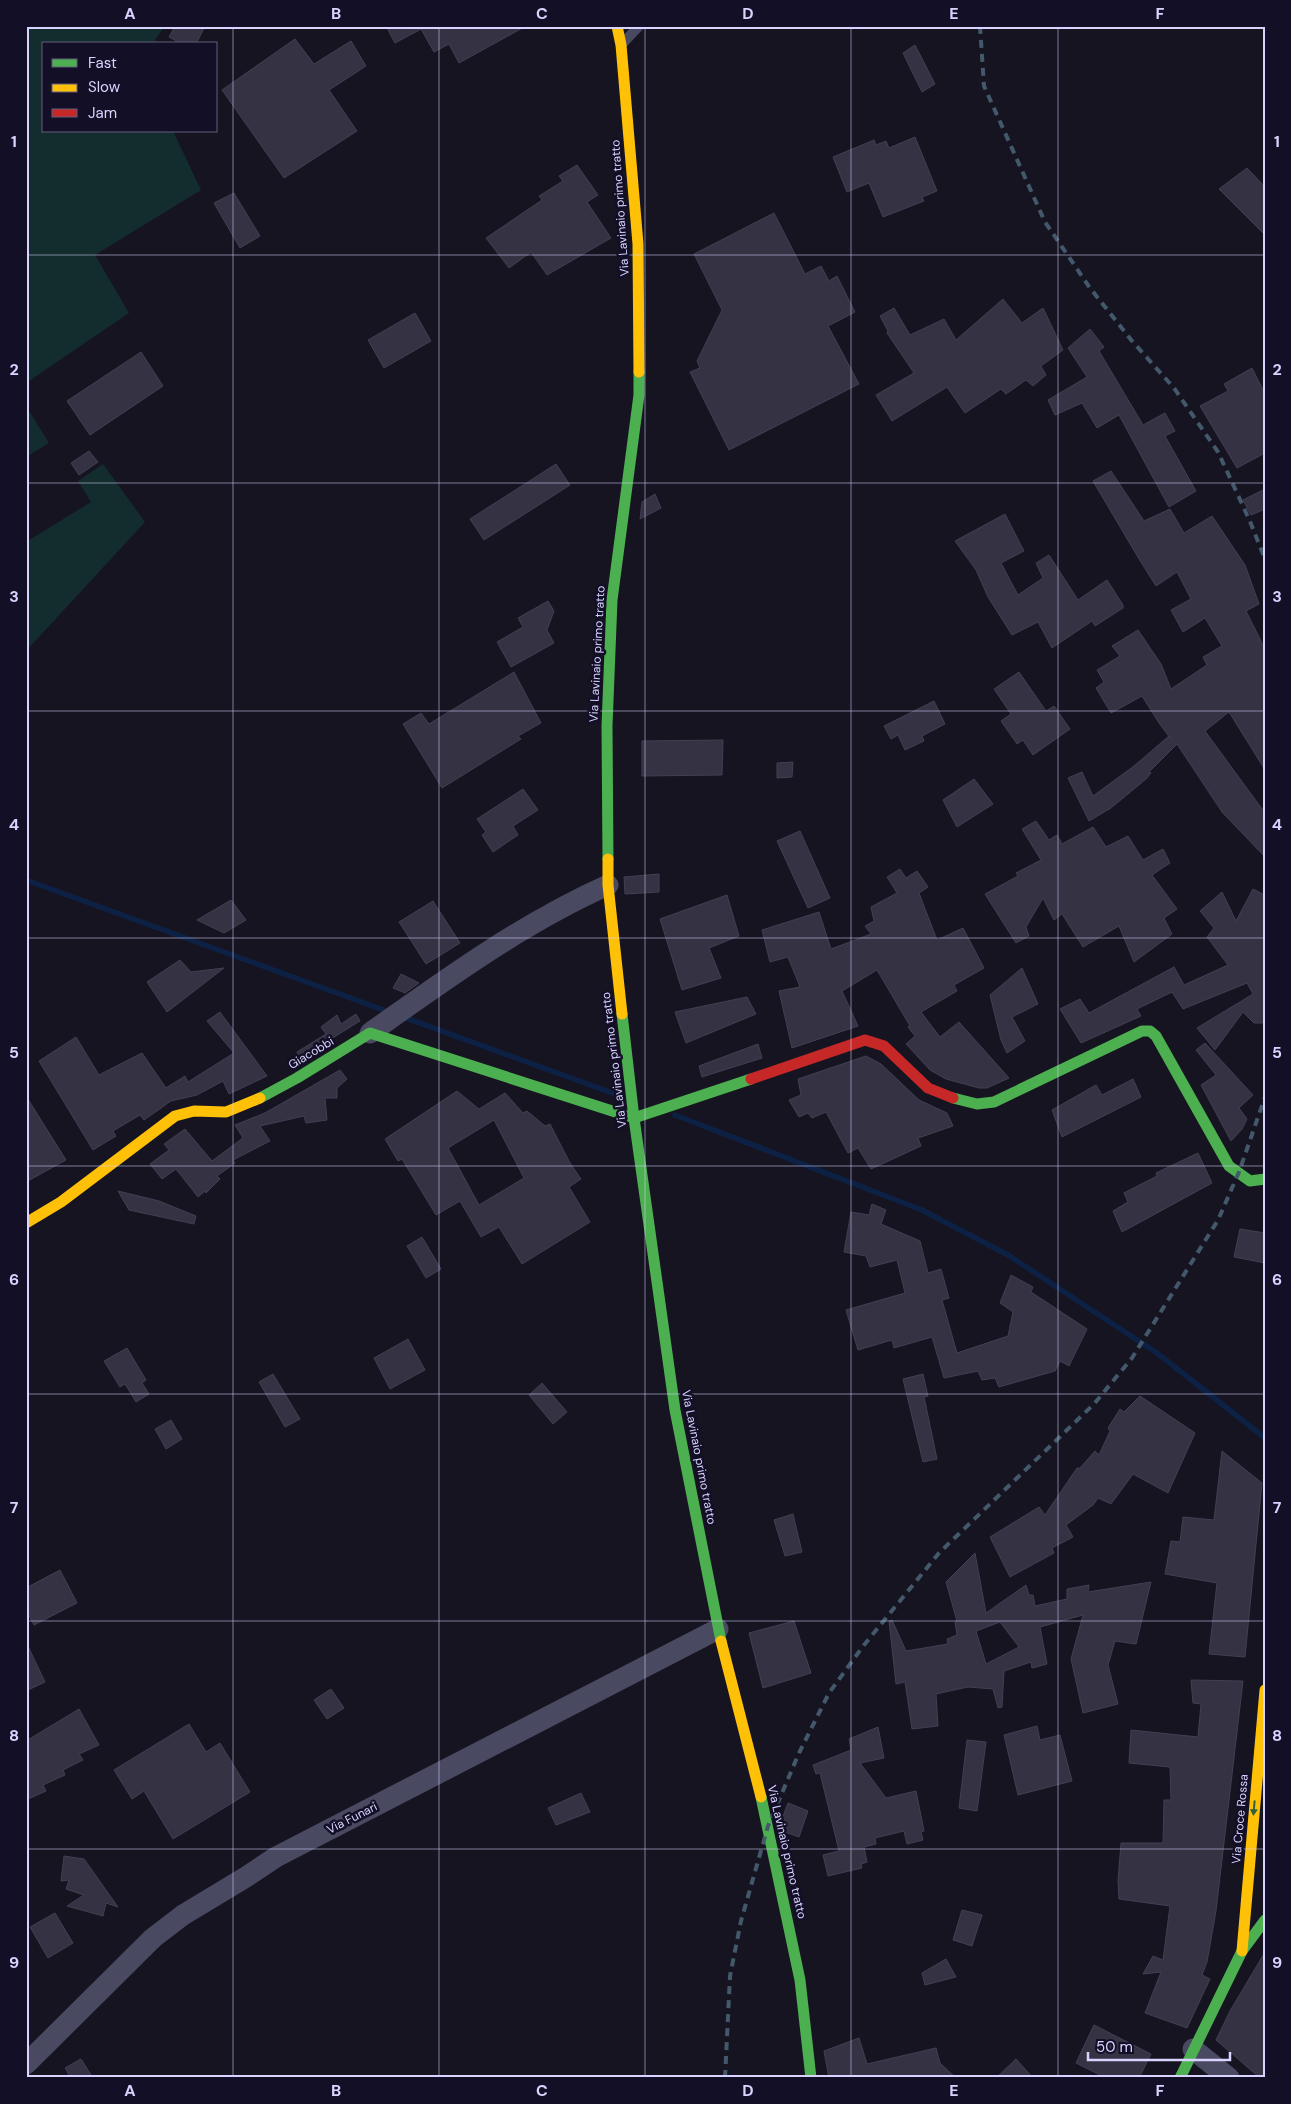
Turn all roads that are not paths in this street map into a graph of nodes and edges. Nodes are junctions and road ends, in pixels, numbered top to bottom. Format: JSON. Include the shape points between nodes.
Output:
{"nodes":[{"id":1,"x":617,"y":26,"type":"edge"},
{"id":2,"x":639,"y":26,"type":"edge"},
{"id":3,"x":621,"y":45,"type":"junction"},
{"id":4,"x":608,"y":885,"type":"junction"},
{"id":5,"x":377,"y":1028,"type":"junction"},
{"id":6,"x":634,"y":1118,"type":"junction"},
{"id":7,"x":1265,"y":1179,"type":"edge"},
{"id":8,"x":26,"y":1223,"type":"edge"},
{"id":9,"x":718,"y":1630,"type":"junction"},
{"id":10,"x":1265,"y":1690,"type":"edge"},
{"id":11,"x":1265,"y":1920,"type":"edge"},
{"id":12,"x":1242,"y":1951,"type":"junction"},
{"id":13,"x":1193,"y":2049,"type":"junction"},
{"id":14,"x":26,"y":2064,"type":"edge"},
{"id":15,"x":811,"y":2078,"type":"edge"},
{"id":16,"x":1180,"y":2078,"type":"edge"},
{"id":17,"x":1229,"y":2078,"type":"edge"}],
"edges":[{"from":1,"to":3,"type":"street","name":"Via Lavinaio primo tratto"},
{"from":2,"to":3,"type":"lane"},
{"from":3,"to":4,"type":"street","name":"Via Lavinaio primo tratto","via":[[638,244],[639,395],[612,600],[607,726]]},
{"from":4,"to":5,"type":"street","via":[[577,899],[472,961]]},
{"from":4,"to":6,"type":"street","name":"Via Lavinaio primo tratto"},
{"from":5,"to":6,"type":"street"},
{"from":5,"to":8,"type":"street","name":"Giacobbi","via":[[297,1078],[226,1112],[194,1111],[175,1116],[61,1202]]},
{"from":6,"to":7,"type":"street","via":[[865,1040],[886,1047],[928,1088],[965,1102],[985,1104],[1142,1031],[1150,1031],[1156,1036],[1229,1166],[1250,1181]]},
{"from":6,"to":9,"type":"street","name":"Via Lavinaio primo tratto","via":[[675,1410]]},
{"from":9,"to":14,"type":"street","name":"Via Funari","via":[[276,1857],[183,1915],[153,1938]]},
{"from":9,"to":15,"type":"street","name":"Via Lavinaio primo tratto","via":[[768,1826],[798,1970]]},
{"from":10,"to":12,"type":"street","name":"Via Croce Rossa","one_way":true},
{"from":11,"to":12,"type":"street"},
{"from":12,"to":13,"type":"street"},
{"from":13,"to":16,"type":"street"},
{"from":13,"to":17,"type":"street"}]}
